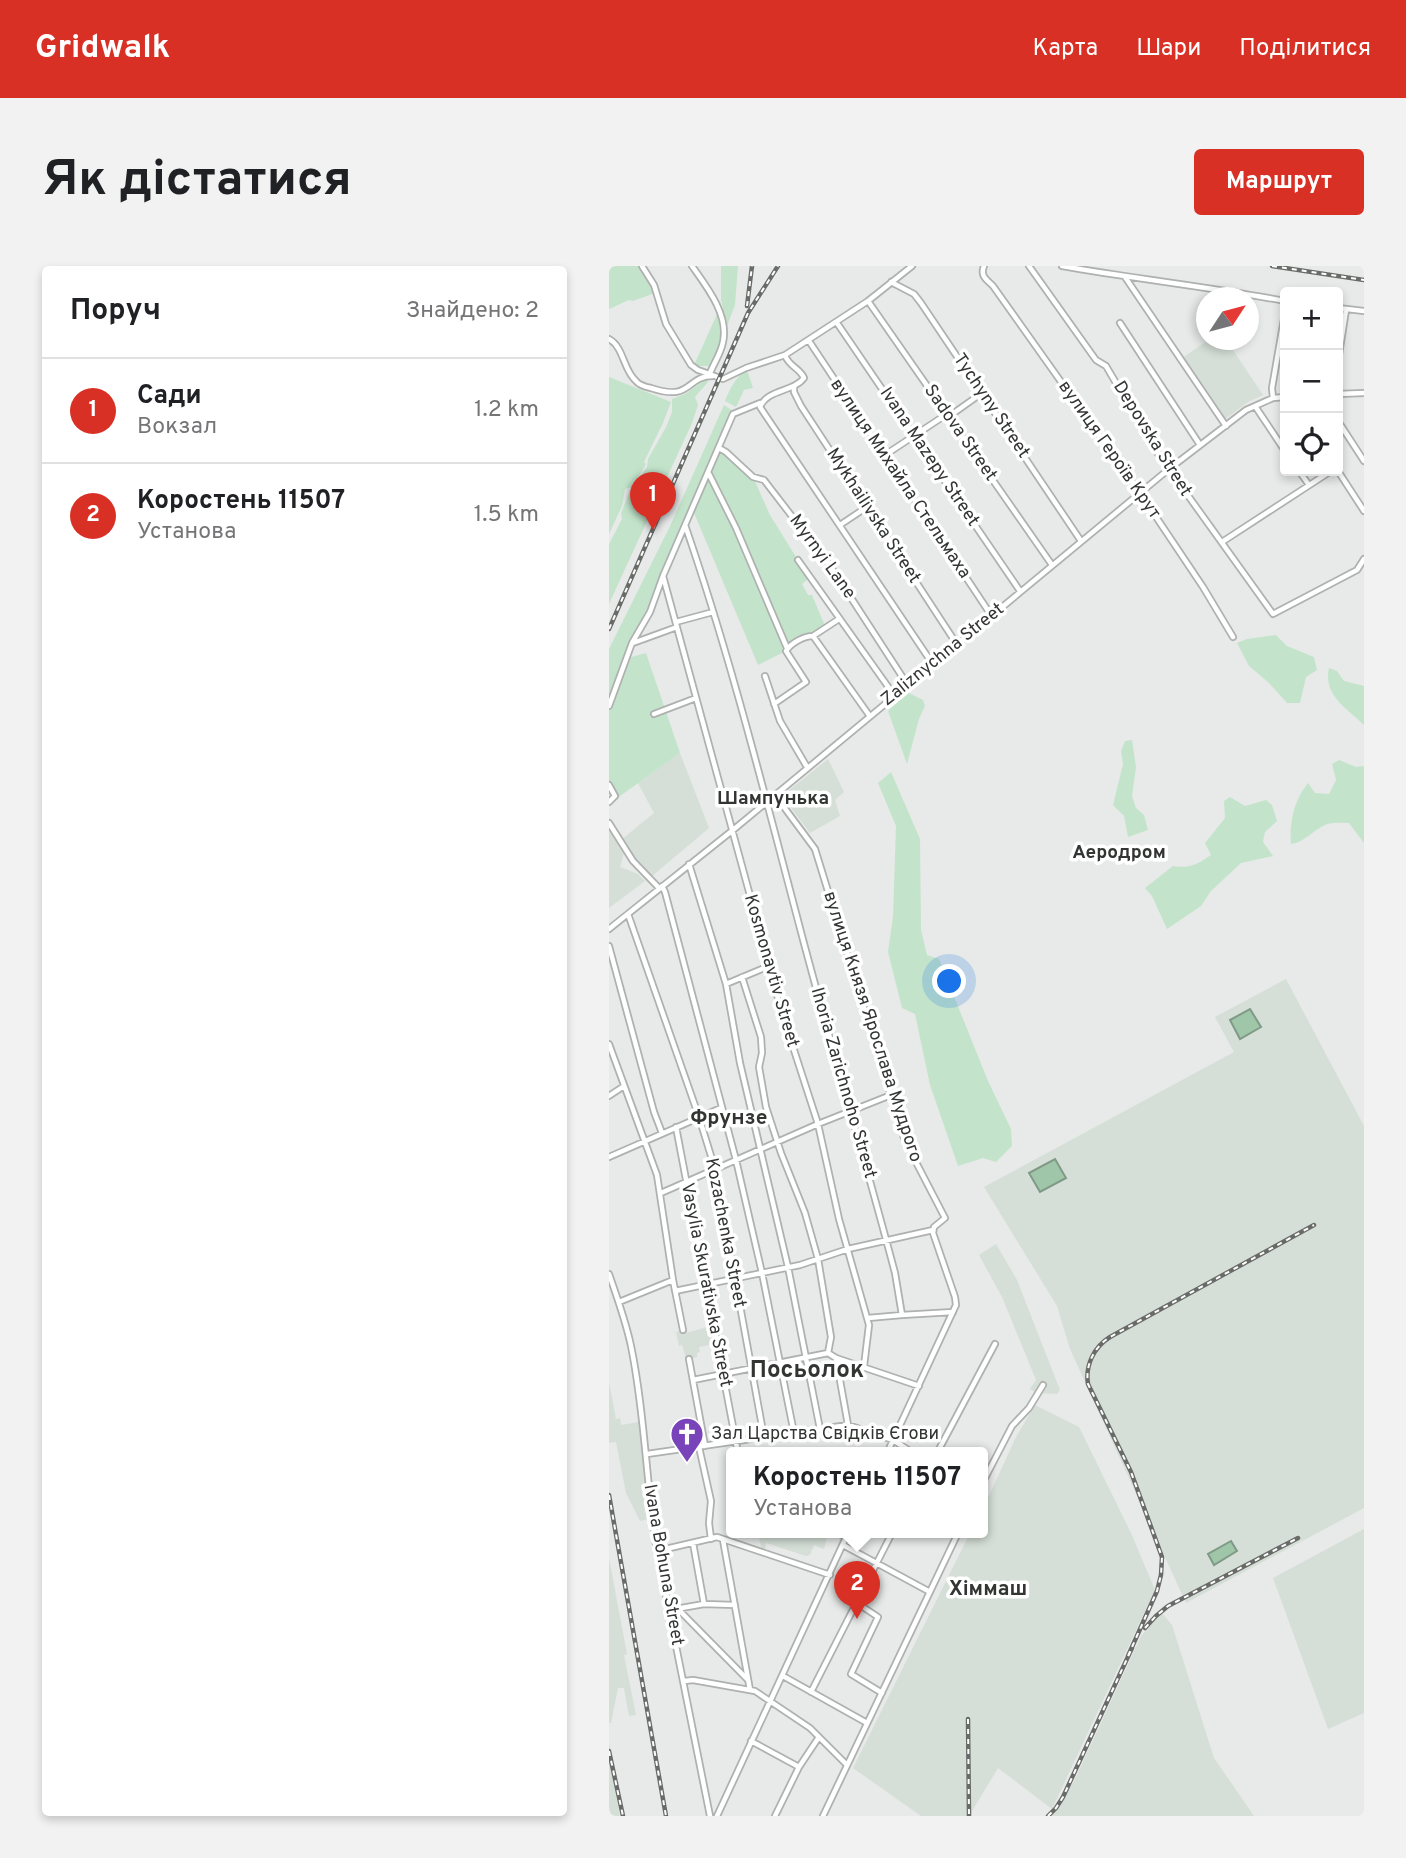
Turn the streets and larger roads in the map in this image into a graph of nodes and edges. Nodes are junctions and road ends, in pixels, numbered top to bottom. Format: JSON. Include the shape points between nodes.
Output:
{"nodes":[{"id":1,"x":642,"y":266,"type":"edge"},
{"id":2,"x":692,"y":266,"type":"edge"},
{"id":3,"x":912,"y":266,"type":"edge"},
{"id":4,"x":984,"y":266,"type":"edge"},
{"id":5,"x":1029,"y":266,"type":"edge"},
{"id":6,"x":1062,"y":266,"type":"edge"},
{"id":7,"x":1125,"y":277,"type":"junction"},
{"id":8,"x":891,"y":281,"type":"junction"},
{"id":9,"x":1280,"y":300,"type":"edge"},
{"id":10,"x":868,"y":302,"type":"junction"},
{"id":11,"x":1343,"y":309,"type":"edge"},
{"id":12,"x":1346,"y":310,"type":"junction"},
{"id":13,"x":1364,"y":311,"type":"edge"},
{"id":14,"x":837,"y":323,"type":"junction"},
{"id":15,"x":1119,"y":323,"type":"dead end"},
{"id":16,"x":609,"y":340,"type":"edge"},
{"id":17,"x":809,"y":341,"type":"junction"},
{"id":18,"x":1280,"y":342,"type":"edge"},
{"id":19,"x":1340,"y":350,"type":"edge"},
{"id":20,"x":785,"y":355,"type":"junction"},
{"id":21,"x":711,"y":375,"type":"junction"},
{"id":22,"x":795,"y":386,"type":"junction"},
{"id":23,"x":982,"y":393,"type":"junction"},
{"id":24,"x":1364,"y":393,"type":"edge"},
{"id":25,"x":1343,"y":394,"type":"edge"},
{"id":26,"x":1280,"y":397,"type":"edge"},
{"id":27,"x":1273,"y":398,"type":"junction"},
{"id":28,"x":761,"y":402,"type":"junction"},
{"id":29,"x":1255,"y":406,"type":"junction"},
{"id":30,"x":947,"y":415,"type":"junction"},
{"id":31,"x":1226,"y":426,"type":"junction"},
{"id":32,"x":1343,"y":429,"type":"edge"},
{"id":33,"x":915,"y":436,"type":"junction"},
{"id":34,"x":1280,"y":444,"type":"edge"},
{"id":35,"x":1200,"y":445,"type":"junction"},
{"id":36,"x":719,"y":448,"type":"junction"},
{"id":37,"x":885,"y":455,"type":"junction"},
{"id":38,"x":1364,"y":461,"type":"edge"},
{"id":39,"x":1169,"y":469,"type":"junction"},
{"id":40,"x":708,"y":473,"type":"junction"},
{"id":41,"x":1303,"y":476,"type":"edge"},
{"id":42,"x":1323,"y":476,"type":"edge"},
{"id":43,"x":1341,"y":476,"type":"edge"},
{"id":44,"x":1309,"y":485,"type":"junction"},
{"id":45,"x":1140,"y":493,"type":"junction"},
{"id":46,"x":867,"y":507,"type":"junction"},
{"id":47,"x":1364,"y":511,"type":"edge"},
{"id":48,"x":685,"y":525,"type":"junction"},
{"id":49,"x":840,"y":525,"type":"junction"},
{"id":50,"x":1081,"y":541,"type":"junction"},
{"id":51,"x":1222,"y":542,"type":"junction"},
{"id":52,"x":1364,"y":559,"type":"edge"},
{"id":53,"x":798,"y":560,"type":"dead end"},
{"id":54,"x":1052,"y":565,"type":"junction"},
{"id":55,"x":1357,"y":570,"type":"junction"},
{"id":56,"x":663,"y":576,"type":"junction"},
{"id":57,"x":1362,"y":576,"type":"dead end"},
{"id":58,"x":1020,"y":591,"type":"junction"},
{"id":59,"x":713,"y":612,"type":"junction"},
{"id":60,"x":991,"y":615,"type":"junction"},
{"id":61,"x":839,"y":619,"type":"junction"},
{"id":62,"x":677,"y":624,"type":"junction"},
{"id":63,"x":813,"y":636,"type":"junction"},
{"id":64,"x":1233,"y":637,"type":"dead end"},
{"id":65,"x":632,"y":643,"type":"junction"},
{"id":66,"x":956,"y":643,"type":"junction"},
{"id":67,"x":787,"y":648,"type":"junction"},
{"id":68,"x":932,"y":663,"type":"junction"},
{"id":69,"x":765,"y":676,"type":"dead end"},
{"id":70,"x":907,"y":684,"type":"junction"},
{"id":71,"x":894,"y":695,"type":"junction"},
{"id":72,"x":696,"y":698,"type":"junction"},
{"id":73,"x":774,"y":705,"type":"junction"},
{"id":74,"x":609,"y":706,"type":"edge"},
{"id":75,"x":654,"y":714,"type":"dead end"},
{"id":76,"x":869,"y":715,"type":"junction"},
{"id":77,"x":807,"y":767,"type":"junction"},
{"id":78,"x":609,"y":785,"type":"edge"},
{"id":79,"x":775,"y":795,"type":"junction"},
{"id":80,"x":609,"y":802,"type":"edge"},
{"id":81,"x":767,"y":802,"type":"junction"},
{"id":82,"x":609,"y":823,"type":"edge"},
{"id":83,"x":733,"y":830,"type":"junction"},
{"id":84,"x":689,"y":864,"type":"junction"},
{"id":85,"x":660,"y":887,"type":"junction"},
{"id":86,"x":628,"y":914,"type":"junction"},
{"id":87,"x":609,"y":929,"type":"edge"},
{"id":88,"x":609,"y":946,"type":"edge"},
{"id":89,"x":769,"y":966,"type":"junction"},
{"id":90,"x":742,"y":977,"type":"junction"},
{"id":91,"x":726,"y":984,"type":"junction"},
{"id":92,"x":609,"y":1044,"type":"edge"},
{"id":93,"x":624,"y":1086,"type":"junction"},
{"id":94,"x":891,"y":1095,"type":"junction"},
{"id":95,"x":609,"y":1096,"type":"edge"},
{"id":96,"x":721,"y":1108,"type":"junction"},
{"id":97,"x":851,"y":1110,"type":"junction"},
{"id":98,"x":699,"y":1117,"type":"junction"},
{"id":99,"x":818,"y":1124,"type":"junction"},
{"id":100,"x":676,"y":1127,"type":"junction"},
{"id":101,"x":662,"y":1133,"type":"junction"},
{"id":102,"x":645,"y":1141,"type":"junction"},
{"id":103,"x":777,"y":1142,"type":"junction"},
{"id":104,"x":762,"y":1149,"type":"junction"},
{"id":105,"x":609,"y":1157,"type":"edge"},
{"id":106,"x":736,"y":1160,"type":"junction"},
{"id":107,"x":715,"y":1170,"type":"junction"},
{"id":108,"x":686,"y":1181,"type":"junction"},
{"id":109,"x":661,"y":1193,"type":"junction"},
{"id":110,"x":933,"y":1230,"type":"junction"},
{"id":111,"x":886,"y":1240,"type":"junction"},
{"id":112,"x":848,"y":1249,"type":"junction"},
{"id":113,"x":818,"y":1259,"type":"junction"},
{"id":114,"x":787,"y":1267,"type":"junction"},
{"id":115,"x":609,"y":1273,"type":"edge"},
{"id":116,"x":762,"y":1273,"type":"junction"},
{"id":117,"x":735,"y":1278,"type":"junction"},
{"id":118,"x":673,"y":1280,"type":"junction"},
{"id":119,"x":706,"y":1284,"type":"junction"},
{"id":120,"x":675,"y":1291,"type":"junction"},
{"id":121,"x":619,"y":1302,"type":"junction"},
{"id":122,"x":953,"y":1312,"type":"junction"},
{"id":123,"x":902,"y":1315,"type":"junction"},
{"id":124,"x":868,"y":1318,"type":"junction"},
{"id":125,"x":683,"y":1330,"type":"dead end"},
{"id":126,"x":995,"y":1344,"type":"dead end"},
{"id":127,"x":828,"y":1353,"type":"junction"},
{"id":128,"x":806,"y":1357,"type":"junction"},
{"id":129,"x":836,"y":1358,"type":"junction"},
{"id":130,"x":689,"y":1359,"type":"dead end"},
{"id":131,"x":779,"y":1363,"type":"junction"},
{"id":132,"x":864,"y":1366,"type":"junction"},
{"id":133,"x":751,"y":1368,"type":"junction"},
{"id":134,"x":723,"y":1374,"type":"junction"},
{"id":135,"x":693,"y":1380,"type":"junction"},
{"id":136,"x":1043,"y":1385,"type":"dead end"},
{"id":137,"x":919,"y":1387,"type":"junction"},
{"id":138,"x":848,"y":1425,"type":"junction"},
{"id":139,"x":820,"y":1429,"type":"junction"},
{"id":140,"x":794,"y":1433,"type":"junction"},
{"id":141,"x":764,"y":1437,"type":"junction"},
{"id":142,"x":893,"y":1440,"type":"junction"},
{"id":143,"x":735,"y":1442,"type":"junction"},
{"id":144,"x":702,"y":1447,"type":"junction"},
{"id":145,"x":736,"y":1447,"type":"edge"},
{"id":146,"x":890,"y":1447,"type":"edge"},
{"id":147,"x":904,"y":1447,"type":"edge"},
{"id":148,"x":940,"y":1447,"type":"edge"},
{"id":149,"x":647,"y":1454,"type":"junction"},
{"id":150,"x":988,"y":1472,"type":"edge"},
{"id":151,"x":846,"y":1538,"type":"edge"},
{"id":152,"x":889,"y":1538,"type":"edge"},
{"id":153,"x":956,"y":1538,"type":"edge"},
{"id":154,"x":711,"y":1539,"type":"junction"},
{"id":155,"x":723,"y":1540,"type":"junction"},
{"id":156,"x":693,"y":1543,"type":"junction"},
{"id":157,"x":843,"y":1545,"type":"junction"},
{"id":158,"x":657,"y":1551,"type":"junction"},
{"id":159,"x":875,"y":1563,"type":"junction"},
{"id":160,"x":830,"y":1575,"type":"junction"},
{"id":161,"x":930,"y":1592,"type":"junction"},
{"id":162,"x":857,"y":1603,"type":"junction"},
{"id":163,"x":704,"y":1604,"type":"junction"},
{"id":164,"x":735,"y":1605,"type":"junction"},
{"id":165,"x":677,"y":1608,"type":"junction"},
{"id":166,"x":670,"y":1610,"type":"junction"},
{"id":167,"x":783,"y":1676,"type":"junction"},
{"id":168,"x":684,"y":1681,"type":"junction"},
{"id":169,"x":750,"y":1681,"type":"junction"},
{"id":170,"x":750,"y":1690,"type":"junction"},
{"id":171,"x":811,"y":1692,"type":"junction"},
{"id":172,"x":882,"y":1693,"type":"junction"},
{"id":173,"x":771,"y":1701,"type":"junction"},
{"id":174,"x":867,"y":1723,"type":"junction"},
{"id":175,"x":819,"y":1737,"type":"junction"},
{"id":176,"x":751,"y":1741,"type":"junction"},
{"id":177,"x":847,"y":1765,"type":"junction"},
{"id":178,"x":799,"y":1767,"type":"junction"},
{"id":179,"x":710,"y":1816,"type":"edge"},
{"id":180,"x":716,"y":1816,"type":"edge"},
{"id":181,"x":775,"y":1816,"type":"edge"},
{"id":182,"x":823,"y":1816,"type":"edge"}],
"edges":[{"from":1,"to":21,"type":"street","via":[[654,285],[666,324],[691,365]]},
{"from":2,"to":21,"type":"street","via":[[719,308],[724,338]]},
{"from":3,"to":8,"type":"street"},
{"from":4,"to":45,"type":"street","name":"вулиця Героїв Крут","via":[[984,277]]},
{"from":5,"to":39,"type":"street","name":"Depovska Street","via":[[1096,360],[1106,366]]},
{"from":6,"to":7,"type":"street"},
{"from":7,"to":9,"type":"street"},
{"from":7,"to":31,"type":"street"},
{"from":8,"to":10,"type":"street"},
{"from":8,"to":23,"type":"street","name":"Tychyny Street","via":[[914,294]]},
{"from":10,"to":14,"type":"street"},
{"from":10,"to":30,"type":"street","name":"Sadova Street"},
{"from":11,"to":12,"type":"street"},
{"from":12,"to":13,"type":"street"},
{"from":12,"to":19,"type":"street"},
{"from":14,"to":17,"type":"street"},
{"from":14,"to":33,"type":"street","name":"Ivana Mazepy Street"},
{"from":15,"to":35,"type":"street"},
{"from":16,"to":21,"type":"street","via":[[644,386],[679,393]]},
{"from":17,"to":20,"type":"street"},
{"from":17,"to":37,"type":"street","name":"вулиця Михайла Стельмаха"},
{"from":18,"to":27,"type":"street"},
{"from":20,"to":21,"type":"street","via":[[726,379]]},
{"from":20,"to":22,"type":"street","name":"Mykhailivska Street","via":[[803,374],[803,381]]},
{"from":22,"to":28,"type":"street"},
{"from":22,"to":46,"type":"street","name":"Mykhailivska Street","via":[[801,406]]},
{"from":23,"to":30,"type":"street"},
{"from":23,"to":50,"type":"street","name":"Tychyny Street"},
{"from":24,"to":25,"type":"street"},
{"from":26,"to":27,"type":"street","name":"Zaliznychna Street"},
{"from":27,"to":29,"type":"street","name":"Zaliznychna Street"},
{"from":28,"to":36,"type":"street","via":[[733,414]]},
{"from":28,"to":49,"type":"street","via":[[761,410]]},
{"from":29,"to":31,"type":"street","name":"Zaliznychna Street"},
{"from":29,"to":34,"type":"street"},
{"from":30,"to":33,"type":"street"},
{"from":30,"to":54,"type":"street","name":"Sadova Street"},
{"from":31,"to":35,"type":"street","name":"Zaliznychna Street"},
{"from":32,"to":38,"type":"street"},
{"from":33,"to":37,"type":"street"},
{"from":33,"to":58,"type":"street","name":"Ivana Mazepy Street"},
{"from":35,"to":39,"type":"street","name":"Zaliznychna Street"},
{"from":36,"to":40,"type":"street"},
{"from":36,"to":70,"type":"street","name":"Myrnyi Lane","via":[[753,477],[764,480],[831,567]]},
{"from":37,"to":60,"type":"street","name":"вулиця Михайла Стельмаха"},
{"from":39,"to":45,"type":"street","name":"Zaliznychna Street"},
{"from":39,"to":51,"type":"street","name":"Depovska Street"},
{"from":40,"to":48,"type":"street"},
{"from":40,"to":67,"type":"street"},
{"from":41,"to":44,"type":"street"},
{"from":42,"to":44,"type":"street"},
{"from":43,"to":47,"type":"street"},
{"from":44,"to":51,"type":"street"},
{"from":45,"to":50,"type":"street","name":"Zaliznychna Street"},
{"from":45,"to":64,"type":"street","name":"вулиця Героїв Крут"},
{"from":46,"to":49,"type":"street"},
{"from":46,"to":66,"type":"street","name":"Mykhailivska Street"},
{"from":48,"to":56,"type":"street"},
{"from":48,"to":59,"type":"street","name":"Ihoria Zarichnoho Street"},
{"from":49,"to":68,"type":"street"},
{"from":50,"to":54,"type":"street","name":"Zaliznychna Street"},
{"from":51,"to":55,"type":"street","name":"Depovska Street","via":[[1273,614]]},
{"from":52,"to":55,"type":"street"},
{"from":53,"to":61,"type":"street"},
{"from":54,"to":58,"type":"street","name":"Zaliznychna Street"},
{"from":55,"to":57,"type":"street"},
{"from":56,"to":62,"type":"street","name":"Kosmonavtiv Street"},
{"from":56,"to":65,"type":"street"},
{"from":58,"to":60,"type":"street","name":"Zaliznychna Street"},
{"from":59,"to":62,"type":"street"},
{"from":59,"to":81,"type":"street","name":"Ihoria Zarichnoho Street"},
{"from":60,"to":66,"type":"street","name":"Zaliznychna Street"},
{"from":61,"to":63,"type":"street"},
{"from":61,"to":71,"type":"street"},
{"from":62,"to":65,"type":"street"},
{"from":62,"to":72,"type":"street","name":"Kosmonavtiv Street"},
{"from":63,"to":67,"type":"street"},
{"from":63,"to":76,"type":"street"},
{"from":65,"to":74,"type":"street"},
{"from":66,"to":68,"type":"street","name":"Zaliznychna Street"},
{"from":67,"to":73,"type":"street","via":[[806,682]]},
{"from":68,"to":70,"type":"street","name":"Zaliznychna Street"},
{"from":69,"to":73,"type":"street"},
{"from":70,"to":71,"type":"street","name":"Zaliznychna Street"},
{"from":71,"to":76,"type":"street","name":"Zaliznychna Street"},
{"from":72,"to":75,"type":"street"},
{"from":72,"to":83,"type":"street","name":"Kosmonavtiv Street"},
{"from":73,"to":77,"type":"street"},
{"from":76,"to":77,"type":"street","name":"Zaliznychna Street"},
{"from":77,"to":79,"type":"street","name":"Zaliznychna Street"},
{"from":78,"to":80,"type":"street","via":[[615,796]]},
{"from":79,"to":81,"type":"street","name":"Zaliznychna Street"},
{"from":79,"to":94,"type":"street","name":"вулиця Князя Ярослава Мудрого","via":[[815,849]]},
{"from":81,"to":83,"type":"street","name":"Zaliznychna Street"},
{"from":81,"to":97,"type":"street","name":"Ihoria Zarichnoho Street"},
{"from":82,"to":85,"type":"street","via":[[633,861]]},
{"from":83,"to":84,"type":"street","name":"Zaliznychna Street"},
{"from":83,"to":89,"type":"street","name":"Kosmonavtiv Street"},
{"from":84,"to":85,"type":"street","name":"Zaliznychna Street"},
{"from":84,"to":91,"type":"street"},
{"from":85,"to":86,"type":"street","name":"Zaliznychna Street"},
{"from":85,"to":96,"type":"street","via":[[666,892]]},
{"from":86,"to":87,"type":"street","name":"Zaliznychna Street"},
{"from":86,"to":98,"type":"street","name":"Kozachenka Street"},
{"from":88,"to":101,"type":"street"},
{"from":89,"to":90,"type":"street"},
{"from":89,"to":99,"type":"street","name":"Kosmonavtiv Street"},
{"from":90,"to":91,"type":"street"},
{"from":90,"to":103,"type":"street","via":[[761,1037],[760,1077]]},
{"from":91,"to":104,"type":"street"},
{"from":92,"to":93,"type":"street"},
{"from":93,"to":95,"type":"street"},
{"from":93,"to":102,"type":"street"},
{"from":94,"to":97,"type":"street"},
{"from":94,"to":110,"type":"street","name":"вулиця Князя Ярослава Мудрого","via":[[910,1152],[944,1218]]},
{"from":96,"to":98,"type":"street"},
{"from":96,"to":106,"type":"street"},
{"from":97,"to":99,"type":"street"},
{"from":97,"to":111,"type":"street","name":"Ihoria Zarichnoho Street"},
{"from":98,"to":100,"type":"street"},
{"from":98,"to":107,"type":"street","name":"Kozachenka Street"},
{"from":99,"to":103,"type":"street"},
{"from":99,"to":112,"type":"street","name":"Kosmonavtiv Street"},
{"from":100,"to":101,"type":"street"},
{"from":100,"to":108,"type":"street","name":"Vasylia Skurativska Street"},
{"from":101,"to":102,"type":"street"},
{"from":102,"to":105,"type":"street"},
{"from":102,"to":109,"type":"street"},
{"from":103,"to":104,"type":"street"},
{"from":103,"to":113,"type":"street"},
{"from":104,"to":106,"type":"street"},
{"from":104,"to":114,"type":"street"},
{"from":106,"to":107,"type":"street"},
{"from":106,"to":116,"type":"street"},
{"from":107,"to":108,"type":"street"},
{"from":107,"to":117,"type":"street","name":"Kozachenka Street"},
{"from":108,"to":109,"type":"street"},
{"from":108,"to":119,"type":"street","name":"Vasylia Skurativska Street"},
{"from":109,"to":118,"type":"street"},
{"from":110,"to":111,"type":"street"},
{"from":110,"to":122,"type":"street","name":"вулиця Князя Ярослава Мудрого","via":[[955,1297]]},
{"from":111,"to":112,"type":"street"},
{"from":111,"to":123,"type":"street","name":"Ihoria Zarichnoho Street"},
{"from":112,"to":113,"type":"street"},
{"from":112,"to":124,"type":"street","name":"Kosmonavtiv Street"},
{"from":113,"to":114,"type":"street"},
{"from":113,"to":127,"type":"street","via":[[831,1337]]},
{"from":114,"to":116,"type":"street"},
{"from":114,"to":128,"type":"street"},
{"from":115,"to":121,"type":"street","name":"Ivana Bohuna Street"},
{"from":116,"to":117,"type":"street"},
{"from":116,"to":131,"type":"street"},
{"from":117,"to":119,"type":"street"},
{"from":117,"to":133,"type":"street","name":"Kozachenka Street"},
{"from":118,"to":120,"type":"street"},
{"from":118,"to":121,"type":"street"},
{"from":119,"to":120,"type":"street"},
{"from":119,"to":134,"type":"street","name":"Vasylia Skurativska Street"},
{"from":120,"to":125,"type":"street"},
{"from":121,"to":149,"type":"street","name":"Ivana Bohuna Street","via":[[631,1343]]},
{"from":122,"to":123,"type":"street"},
{"from":122,"to":137,"type":"street"},
{"from":123,"to":124,"type":"street"},
{"from":124,"to":132,"type":"street","name":"Kosmonavtiv Street"},
{"from":126,"to":148,"type":"street"},
{"from":127,"to":128,"type":"street"},
{"from":127,"to":129,"type":"street"},
{"from":128,"to":131,"type":"street"},
{"from":128,"to":139,"type":"street"},
{"from":129,"to":132,"type":"street"},
{"from":129,"to":138,"type":"street"},
{"from":130,"to":135,"type":"street"},
{"from":131,"to":133,"type":"street"},
{"from":131,"to":140,"type":"street"},
{"from":132,"to":137,"type":"street"},
{"from":133,"to":134,"type":"street"},
{"from":133,"to":141,"type":"street","name":"Kozachenka Street"},
{"from":134,"to":135,"type":"street"},
{"from":134,"to":143,"type":"street","name":"Vasylia Skurativska Street"},
{"from":135,"to":144,"type":"street"},
{"from":136,"to":150,"type":"street","via":[[1012,1426]]},
{"from":137,"to":142,"type":"street"},
{"from":138,"to":139,"type":"street"},
{"from":138,"to":142,"type":"street"},
{"from":139,"to":140,"type":"street"},
{"from":140,"to":141,"type":"street"},
{"from":141,"to":143,"type":"street"},
{"from":142,"to":146,"type":"street"},
{"from":142,"to":147,"type":"street"},
{"from":143,"to":144,"type":"street"},
{"from":143,"to":145,"type":"street","name":"Vasylia Skurativska Street"},
{"from":144,"to":149,"type":"street"},
{"from":144,"to":154,"type":"street","via":[[711,1501]]},
{"from":149,"to":158,"type":"street","name":"Ivana Bohuna Street"},
{"from":151,"to":157,"type":"street"},
{"from":152,"to":159,"type":"street"},
{"from":153,"to":161,"type":"street"},
{"from":154,"to":155,"type":"street"},
{"from":154,"to":156,"type":"street"},
{"from":155,"to":160,"type":"street"},
{"from":155,"to":164,"type":"street"},
{"from":156,"to":158,"type":"street"},
{"from":156,"to":163,"type":"street"},
{"from":157,"to":159,"type":"street"},
{"from":157,"to":160,"type":"street"},
{"from":158,"to":166,"type":"street","name":"Ivana Bohuna Street"},
{"from":159,"to":161,"type":"street"},
{"from":159,"to":162,"type":"street"},
{"from":160,"to":167,"type":"street"},
{"from":161,"to":172,"type":"street"},
{"from":162,"to":171,"type":"street"},
{"from":162,"to":172,"type":"street","via":[[878,1617],[851,1674]]},
{"from":163,"to":164,"type":"street"},
{"from":163,"to":165,"type":"street"},
{"from":164,"to":169,"type":"street"},
{"from":165,"to":166,"type":"street"},
{"from":165,"to":169,"type":"street"},
{"from":166,"to":168,"type":"street","name":"Ivana Bohuna Street"},
{"from":167,"to":171,"type":"street"},
{"from":167,"to":173,"type":"street"},
{"from":168,"to":170,"type":"street"},
{"from":168,"to":179,"type":"street","name":"Ivana Bohuna Street"},
{"from":169,"to":170,"type":"street"},
{"from":170,"to":173,"type":"street"},
{"from":171,"to":174,"type":"street"},
{"from":172,"to":174,"type":"street"},
{"from":173,"to":175,"type":"street"},
{"from":173,"to":176,"type":"street"},
{"from":174,"to":177,"type":"street"},
{"from":175,"to":177,"type":"street"},
{"from":175,"to":178,"type":"street"},
{"from":176,"to":178,"type":"street"},
{"from":176,"to":180,"type":"street"},
{"from":177,"to":182,"type":"street"},
{"from":178,"to":181,"type":"street"}]}
